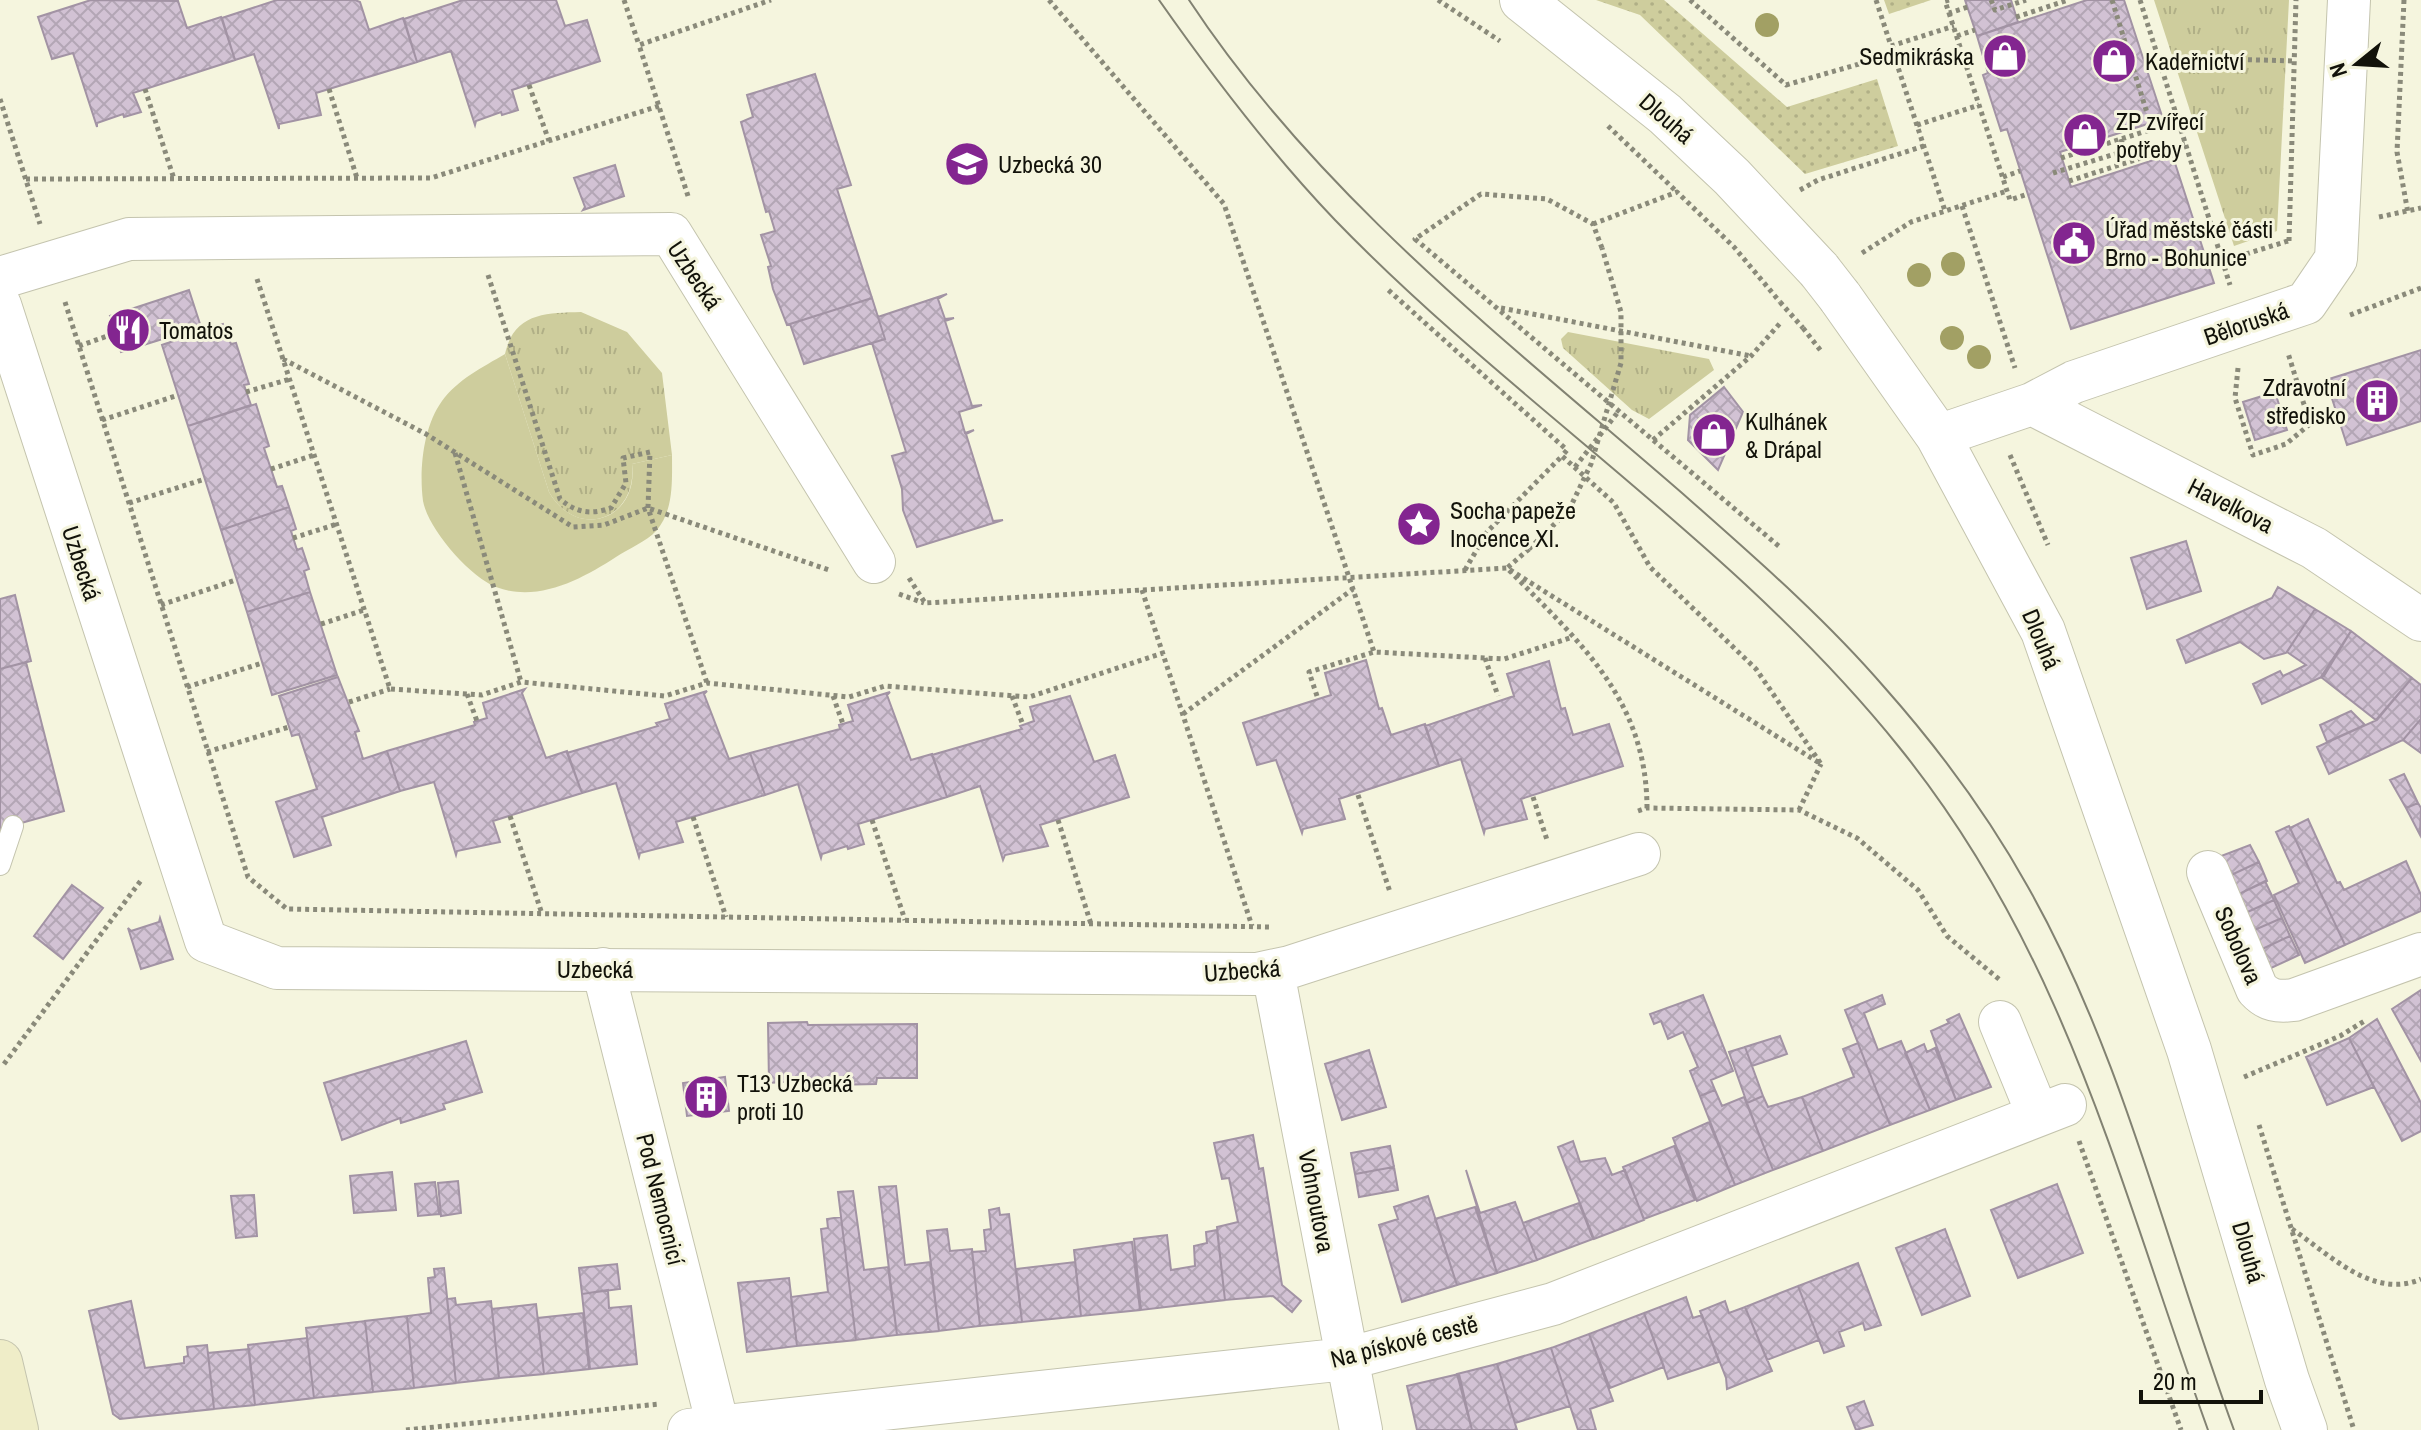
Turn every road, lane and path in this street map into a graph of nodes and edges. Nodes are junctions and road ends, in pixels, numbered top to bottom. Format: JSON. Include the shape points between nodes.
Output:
{"nodes":[{"id":1,"x":624,"y":0,"type":"edge"},
{"id":2,"x":771,"y":0,"type":"edge"},
{"id":3,"x":1049,"y":0,"type":"edge"},
{"id":4,"x":1438,"y":0,"type":"edge"},
{"id":5,"x":1522,"y":0,"type":"edge"},
{"id":6,"x":1701,"y":0,"type":"edge"},
{"id":7,"x":1876,"y":0,"type":"edge"},
{"id":8,"x":1949,"y":0,"type":"edge"},
{"id":9,"x":1991,"y":0,"type":"edge"},
{"id":10,"x":2026,"y":0,"type":"edge"},
{"id":11,"x":2068,"y":0,"type":"edge"},
{"id":12,"x":2112,"y":0,"type":"edge"},
{"id":13,"x":2140,"y":0,"type":"edge"},
{"id":14,"x":2296,"y":0,"type":"edge"},
{"id":15,"x":2349,"y":0,"type":"edge"},
{"id":16,"x":2404,"y":0,"type":"edge"},
{"id":17,"x":1692,"y":1,"type":"edge"},
{"id":18,"x":1968,"y":7,"type":"dead end"},
{"id":19,"x":1949,"y":13,"type":"junction"},
{"id":20,"x":2016,"y":17,"type":"dead end"},
{"id":21,"x":1954,"y":26,"type":"junction"},
{"id":22,"x":1975,"y":30,"type":"dead end"},
{"id":23,"x":1957,"y":36,"type":"junction"},
{"id":24,"x":1504,"y":44,"type":"dead end"},
{"id":25,"x":639,"y":45,"type":"junction"},
{"id":26,"x":1891,"y":46,"type":"junction"},
{"id":27,"x":1894,"y":54,"type":"junction"},
{"id":28,"x":2192,"y":58,"type":"dead end"},
{"id":29,"x":2294,"y":61,"type":"junction"},
{"id":30,"x":529,"y":85,"type":"dead end"},
{"id":31,"x":145,"y":89,"type":"dead end"},
{"id":32,"x":329,"y":89,"type":"dead end"},
{"id":33,"x":0,"y":99,"type":"edge"},
{"id":34,"x":1979,"y":105,"type":"junction"},
{"id":35,"x":659,"y":106,"type":"junction"},
{"id":36,"x":1601,"y":120,"type":"dead end"},
{"id":37,"x":2178,"y":121,"type":"junction"},
{"id":38,"x":1917,"y":125,"type":"junction"},
{"id":39,"x":2152,"y":129,"type":"junction"},
{"id":40,"x":2121,"y":139,"type":"junction"},
{"id":41,"x":549,"y":141,"type":"junction"},
{"id":42,"x":2185,"y":144,"type":"junction"},
{"id":43,"x":1924,"y":146,"type":"junction"},
{"id":44,"x":2121,"y":151,"type":"junction"},
{"id":45,"x":2061,"y":158,"type":"dead end"},
{"id":46,"x":2128,"y":162,"type":"junction"},
{"id":47,"x":2020,"y":171,"type":"dead end"},
{"id":48,"x":2053,"y":173,"type":"dead end"},
{"id":49,"x":2003,"y":177,"type":"junction"},
{"id":50,"x":357,"y":178,"type":"junction"},
{"id":51,"x":26,"y":179,"type":"junction"},
{"id":52,"x":174,"y":179,"type":"junction"},
{"id":53,"x":2069,"y":181,"type":"dead end"},
{"id":54,"x":1797,"y":191,"type":"dead end"},
{"id":55,"x":2007,"y":191,"type":"junction"},
{"id":56,"x":1677,"y":192,"type":"junction"},
{"id":57,"x":2028,"y":194,"type":"dead end"},
{"id":58,"x":1962,"y":206,"type":"junction"},
{"id":59,"x":692,"y":207,"type":"dead end"},
{"id":60,"x":1945,"y":211,"type":"junction"},
{"id":61,"x":2408,"y":213,"type":"dead end"},
{"id":62,"x":1593,"y":224,"type":"junction"},
{"id":63,"x":2337,"y":224,"type":"junction"},
{"id":64,"x":2289,"y":241,"type":"junction"},
{"id":65,"x":1862,"y":253,"type":"dead end"},
{"id":66,"x":2223,"y":261,"type":"junction"},
{"id":67,"x":53,"y":262,"type":"junction"},
{"id":68,"x":252,"y":265,"type":"dead end"},
{"id":69,"x":0,"y":278,"type":"edge"},
{"id":70,"x":1386,"y":288,"type":"dead end"},
{"id":71,"x":2231,"y":288,"type":"dead end"},
{"id":72,"x":2421,"y":288,"type":"edge"},
{"id":73,"x":0,"y":305,"type":"edge"},
{"id":74,"x":1497,"y":308,"type":"junction"},
{"id":75,"x":499,"y":310,"type":"dead end"},
{"id":76,"x":2341,"y":318,"type":"dead end"},
{"id":77,"x":1782,"y":321,"type":"dead end"},
{"id":78,"x":116,"y":333,"type":"dead end"},
{"id":79,"x":2284,"y":340,"type":"dead end"},
{"id":80,"x":79,"y":346,"type":"junction"},
{"id":81,"x":1821,"y":351,"type":"dead end"},
{"id":82,"x":2239,"y":355,"type":"dead end"},
{"id":83,"x":1751,"y":356,"type":"junction"},
{"id":84,"x":283,"y":359,"type":"junction"},
{"id":85,"x":290,"y":379,"type":"junction"},
{"id":86,"x":246,"y":392,"type":"dead end"},
{"id":87,"x":178,"y":395,"type":"dead end"},
{"id":88,"x":2042,"y":397,"type":"junction"},
{"id":89,"x":1618,"y":412,"type":"junction"},
{"id":90,"x":102,"y":420,"type":"junction"},
{"id":91,"x":1938,"y":436,"type":"junction"},
{"id":92,"x":1653,"y":440,"type":"junction"},
{"id":93,"x":455,"y":453,"type":"junction"},
{"id":94,"x":314,"y":455,"type":"junction"},
{"id":95,"x":2253,"y":455,"type":"junction"},
{"id":96,"x":1562,"y":456,"type":"junction"},
{"id":97,"x":2249,"y":463,"type":"dead end"},
{"id":98,"x":1575,"y":467,"type":"junction"},
{"id":99,"x":271,"y":469,"type":"dead end"},
{"id":100,"x":205,"y":479,"type":"dead end"},
{"id":101,"x":129,"y":503,"type":"junction"},
{"id":102,"x":648,"y":508,"type":"junction"},
{"id":103,"x":337,"y":524,"type":"junction"},
{"id":104,"x":293,"y":538,"type":"dead end"},
{"id":105,"x":1781,"y":548,"type":"dead end"},
{"id":106,"x":2052,"y":553,"type":"dead end"},
{"id":107,"x":1507,"y":568,"type":"junction"},
{"id":108,"x":1465,"y":570,"type":"junction"},
{"id":109,"x":877,"y":574,"type":"junction"},
{"id":110,"x":1349,"y":578,"type":"junction"},
{"id":111,"x":236,"y":580,"type":"dead end"},
{"id":112,"x":1353,"y":589,"type":"junction"},
{"id":113,"x":1142,"y":590,"type":"junction"},
{"id":114,"x":925,"y":603,"type":"junction"},
{"id":115,"x":161,"y":605,"type":"junction"},
{"id":116,"x":364,"y":610,"type":"junction"},
{"id":117,"x":2421,"y":620,"type":"edge"},
{"id":118,"x":321,"y":624,"type":"dead end"},
{"id":119,"x":1573,"y":637,"type":"junction"},
{"id":120,"x":1374,"y":652,"type":"junction"},
{"id":121,"x":1163,"y":653,"type":"junction"},
{"id":122,"x":1485,"y":658,"type":"junction"},
{"id":123,"x":262,"y":663,"type":"dead end"},
{"id":124,"x":521,"y":682,"type":"junction"},
{"id":125,"x":707,"y":683,"type":"junction"},
{"id":126,"x":187,"y":687,"type":"junction"},
{"id":127,"x":390,"y":689,"type":"junction"},
{"id":128,"x":467,"y":694,"type":"junction"},
{"id":129,"x":833,"y":696,"type":"junction"},
{"id":130,"x":1012,"y":696,"type":"junction"},
{"id":131,"x":1317,"y":696,"type":"dead end"},
{"id":132,"x":1498,"y":696,"type":"dead end"},
{"id":133,"x":349,"y":702,"type":"dead end"},
{"id":134,"x":1182,"y":714,"type":"junction"},
{"id":135,"x":477,"y":721,"type":"dead end"},
{"id":136,"x":843,"y":724,"type":"dead end"},
{"id":137,"x":1023,"y":725,"type":"dead end"},
{"id":138,"x":289,"y":727,"type":"dead end"},
{"id":139,"x":207,"y":752,"type":"junction"},
{"id":140,"x":1821,"y":764,"type":"junction"},
{"id":141,"x":1358,"y":795,"type":"dead end"},
{"id":142,"x":1533,"y":797,"type":"dead end"},
{"id":143,"x":1647,"y":808,"type":"junction"},
{"id":144,"x":1799,"y":810,"type":"junction"},
{"id":145,"x":1633,"y":812,"type":"dead end"},
{"id":146,"x":510,"y":816,"type":"dead end"},
{"id":147,"x":693,"y":817,"type":"dead end"},
{"id":148,"x":872,"y":820,"type":"dead end"},
{"id":149,"x":1058,"y":820,"type":"dead end"},
{"id":150,"x":13,"y":826,"type":"dead end"},
{"id":151,"x":1562,"y":836,"type":"dead end"},
{"id":152,"x":173,"y":838,"type":"junction"},
{"id":153,"x":1548,"y":841,"type":"junction"},
{"id":154,"x":1533,"y":846,"type":"dead end"},
{"id":155,"x":1639,"y":854,"type":"joint"},
{"id":156,"x":0,"y":865,"type":"edge"},
{"id":157,"x":2208,"y":872,"type":"dead end"},
{"id":158,"x":1405,"y":888,"type":"dead end"},
{"id":159,"x":1390,"y":893,"type":"junction"},
{"id":160,"x":1376,"y":898,"type":"dead end"},
{"id":161,"x":542,"y":914,"type":"junction"},
{"id":162,"x":726,"y":917,"type":"junction"},
{"id":163,"x":905,"y":920,"type":"junction"},
{"id":164,"x":1091,"y":924,"type":"junction"},
{"id":165,"x":1252,"y":926,"type":"junction"},
{"id":166,"x":1276,"y":927,"type":"dead end"},
{"id":167,"x":2421,"y":954,"type":"edge"},
{"id":168,"x":603,"y":969,"type":"junction"},
{"id":169,"x":1273,"y":972,"type":"junction"},
{"id":170,"x":2001,"y":1002,"type":"joint"},
{"id":171,"x":2367,"y":1019,"type":"dead end"},
{"id":172,"x":4,"y":1064,"type":"dead end"},
{"id":173,"x":2239,"y":1064,"type":"dead end"},
{"id":174,"x":2244,"y":1077,"type":"junction"},
{"id":175,"x":2248,"y":1091,"type":"dead end"},
{"id":176,"x":2052,"y":1110,"type":"junction"},
{"id":177,"x":2257,"y":1118,"type":"dead end"},
{"id":178,"x":2291,"y":1229,"type":"junction"},
{"id":179,"x":2421,"y":1279,"type":"edge"},
{"id":180,"x":1346,"y":1359,"type":"junction"},
{"id":181,"x":0,"y":1362,"type":"edge"},
{"id":182,"x":710,"y":1421,"type":"edge"},
{"id":183,"x":16,"y":1430,"type":"edge"},
{"id":184,"x":406,"y":1430,"type":"edge"},
{"id":185,"x":1361,"y":1430,"type":"edge"},
{"id":186,"x":2181,"y":1430,"type":"edge"},
{"id":187,"x":2305,"y":1430,"type":"edge"},
{"id":188,"x":2354,"y":1430,"type":"edge"}],
"edges":[{"from":1,"to":25,"type":"path"},
{"from":2,"to":25,"type":"path"},
{"from":3,"to":110,"type":"path","via":[[1224,204]]},
{"from":4,"to":24,"type":"path"},
{"from":5,"to":91,"type":"street","name":"Dlouhá","via":[[1665,114],[1732,177],[1829,284]]},
{"from":6,"to":17,"type":"path"},
{"from":7,"to":26,"type":"path"},
{"from":8,"to":19,"type":"path"},
{"from":9,"to":10,"type":"path","via":[[1995,10]]},
{"from":11,"to":20,"type":"path"},
{"from":12,"to":39,"type":"path"},
{"from":13,"to":37,"type":"path"},
{"from":14,"to":29,"type":"path"},
{"from":15,"to":63,"type":"street","name":"Běloruská"},
{"from":16,"to":61,"type":"path","via":[[2397,152]]},
{"from":17,"to":27,"type":"path","via":[[1786,85]]},
{"from":18,"to":19,"type":"path"},
{"from":19,"to":21,"type":"path"},
{"from":21,"to":23,"type":"path"},
{"from":21,"to":26,"type":"path"},
{"from":22,"to":23,"type":"path"},
{"from":23,"to":34,"type":"path"},
{"from":25,"to":35,"type":"path"},
{"from":26,"to":27,"type":"path"},
{"from":27,"to":38,"type":"path"},
{"from":28,"to":29,"type":"path"},
{"from":29,"to":64,"type":"path"},
{"from":30,"to":41,"type":"path"},
{"from":31,"to":52,"type":"path"},
{"from":32,"to":50,"type":"path"},
{"from":33,"to":51,"type":"path"},
{"from":34,"to":38,"type":"path"},
{"from":34,"to":49,"type":"path"},
{"from":35,"to":41,"type":"path"},
{"from":35,"to":59,"type":"path"},
{"from":36,"to":56,"type":"path"},
{"from":37,"to":39,"type":"path"},
{"from":37,"to":42,"type":"path"},
{"from":38,"to":43,"type":"path"},
{"from":39,"to":40,"type":"path"},
{"from":40,"to":44,"type":"path"},
{"from":40,"to":45,"type":"path"},
{"from":41,"to":50,"type":"path","via":[[431,178]]},
{"from":42,"to":46,"type":"path"},
{"from":42,"to":66,"type":"path"},
{"from":43,"to":54,"type":"path"},
{"from":43,"to":60,"type":"path"},
{"from":44,"to":46,"type":"path"},
{"from":44,"to":48,"type":"path"},
{"from":46,"to":53,"type":"path"},
{"from":47,"to":49,"type":"path"},
{"from":49,"to":55,"type":"path"},
{"from":50,"to":52,"type":"path"},
{"from":51,"to":52,"type":"path"},
{"from":51,"to":67,"type":"path"},
{"from":55,"to":57,"type":"path","via":[[2010,200]]},
{"from":55,"to":58,"type":"path"},
{"from":56,"to":62,"type":"path"},
{"from":56,"to":81,"type":"path","bridge":true,"via":[[1734,247]]},
{"from":58,"to":60,"type":"path"},
{"from":58,"to":88,"type":"path","via":[[2016,373]]},
{"from":60,"to":65,"type":"path","via":[[1911,222]]},
{"from":62,"to":74,"type":"path","via":[[1547,199],[1481,194],[1415,239]]},
{"from":62,"to":107,"type":"path","bridge":true,"via":[[1621,312],[1621,363],[1591,464],[1569,510]]},
{"from":63,"to":64,"type":"path"},
{"from":63,"to":88,"type":"street","name":"Běloruská","via":[[2336,259],[2306,303]]},
{"from":64,"to":66,"type":"path"},
{"from":66,"to":71,"type":"path"},
{"from":67,"to":69,"type":"street","name":"Uzbecká"},
{"from":67,"to":80,"type":"path"},
{"from":67,"to":109,"type":"street","name":"Uzbecká","via":[[129,239],[671,234]]},
{"from":68,"to":84,"type":"path"},
{"from":70,"to":96,"type":"path","via":[[1567,450]]},
{"from":72,"to":76,"type":"path"},
{"from":73,"to":152,"type":"street","name":"Uzbecká"},
{"from":74,"to":83,"type":"path"},
{"from":74,"to":89,"type":"path"},
{"from":75,"to":102,"type":"path","via":[[560,499],[575,511],[595,514],[611,508],[626,483],[623,458],[650,452]]},
{"from":77,"to":83,"type":"path"},
{"from":78,"to":80,"type":"path"},
{"from":79,"to":95,"type":"path","via":[[2310,424],[2286,444]]},
{"from":80,"to":90,"type":"path"},
{"from":82,"to":95,"type":"path","via":[[2235,398]]},
{"from":83,"to":92,"type":"path"},
{"from":84,"to":85,"type":"path"},
{"from":84,"to":93,"type":"path"},
{"from":85,"to":86,"type":"path"},
{"from":85,"to":94,"type":"path"},
{"from":87,"to":90,"type":"path"},
{"from":88,"to":91,"type":"street","name":"Běloruská"},
{"from":88,"to":106,"type":"path","via":[[2008,443],[2013,468]]},
{"from":88,"to":117,"type":"street","name":"Havelkova","via":[[2314,548]]},
{"from":89,"to":92,"type":"path"},
{"from":89,"to":98,"type":"path"},
{"from":90,"to":101,"type":"path"},
{"from":91,"to":187,"type":"street","name":"Dlouhá","via":[[2043,631],[2189,1050]]},
{"from":92,"to":105,"type":"path"},
{"from":93,"to":102,"type":"path","via":[[573,527],[604,525]]},
{"from":93,"to":124,"type":"path"},
{"from":94,"to":99,"type":"path"},
{"from":94,"to":103,"type":"path"},
{"from":95,"to":97,"type":"path"},
{"from":96,"to":98,"type":"path"},
{"from":96,"to":108,"type":"path","via":[[1487,532]]},
{"from":98,"to":140,"type":"path","via":[[1614,503],[1650,567],[1756,669]]},
{"from":100,"to":101,"type":"path"},
{"from":101,"to":115,"type":"path"},
{"from":102,"to":109,"type":"path"},
{"from":102,"to":125,"type":"path"},
{"from":103,"to":104,"type":"path"},
{"from":103,"to":116,"type":"path"},
{"from":107,"to":108,"type":"path"},
{"from":107,"to":119,"type":"path"},
{"from":107,"to":140,"type":"path"},
{"from":108,"to":110,"type":"path"},
{"from":109,"to":114,"type":"path"},
{"from":109,"to":114,"type":"path"},
{"from":110,"to":112,"type":"path"},
{"from":110,"to":113,"type":"path"},
{"from":111,"to":115,"type":"path"},
{"from":112,"to":120,"type":"path"},
{"from":112,"to":134,"type":"path"},
{"from":113,"to":114,"type":"path"},
{"from":113,"to":121,"type":"path"},
{"from":115,"to":126,"type":"path"},
{"from":116,"to":118,"type":"path"},
{"from":116,"to":127,"type":"path"},
{"from":119,"to":122,"type":"path","via":[[1504,659]]},
{"from":119,"to":143,"type":"path","via":[[1599,664],[1636,730]]},
{"from":120,"to":122,"type":"path"},
{"from":120,"to":131,"type":"path","via":[[1309,672]]},
{"from":121,"to":130,"type":"path","via":[[1029,697]]},
{"from":121,"to":134,"type":"path"},
{"from":122,"to":132,"type":"path"},
{"from":123,"to":126,"type":"path"},
{"from":124,"to":125,"type":"path","via":[[665,696]]},
{"from":124,"to":128,"type":"path","via":[[482,695]]},
{"from":125,"to":129,"type":"path"},
{"from":126,"to":139,"type":"path"},
{"from":127,"to":128,"type":"path"},
{"from":127,"to":133,"type":"path"},
{"from":128,"to":135,"type":"path"},
{"from":129,"to":130,"type":"path","via":[[849,697],[885,686]]},
{"from":129,"to":136,"type":"path"},
{"from":130,"to":137,"type":"path"},
{"from":134,"to":165,"type":"path"},
{"from":138,"to":139,"type":"path"},
{"from":139,"to":161,"type":"path","via":[[248,877],[287,909]]},
{"from":140,"to":144,"type":"path"},
{"from":141,"to":159,"type":"path"},
{"from":142,"to":153,"type":"path"},
{"from":143,"to":144,"type":"path"},
{"from":143,"to":145,"type":"path"},
{"from":143,"to":155,"type":"path"},
{"from":144,"to":170,"type":"path","via":[[1857,838],[1918,890],[1947,936]]},
{"from":146,"to":161,"type":"path"},
{"from":147,"to":162,"type":"path"},
{"from":148,"to":163,"type":"path"},
{"from":149,"to":164,"type":"path"},
{"from":150,"to":156,"type":"lane"},
{"from":151,"to":153,"type":"path"},
{"from":152,"to":168,"type":"street","name":"Uzbecká","via":[[206,941],[277,968]]},
{"from":152,"to":172,"type":"path"},
{"from":153,"to":154,"type":"path"},
{"from":155,"to":169,"type":"street","name":"Uzbecká"},
{"from":157,"to":167,"type":"street","name":"Sobolova","via":[[2264,997],[2294,1000]]},
{"from":158,"to":159,"type":"path"},
{"from":159,"to":160,"type":"path"},
{"from":161,"to":162,"type":"path"},
{"from":162,"to":163,"type":"path"},
{"from":163,"to":164,"type":"path"},
{"from":164,"to":165,"type":"path"},
{"from":165,"to":166,"type":"path"},
{"from":168,"to":169,"type":"street","name":"Uzbecká"},
{"from":168,"to":182,"type":"street","name":"Pod Nemocnicí"},
{"from":169,"to":180,"type":"street","name":"Vohnoutova"},
{"from":170,"to":176,"type":"street"},
{"from":171,"to":174,"type":"path"},
{"from":173,"to":174,"type":"path"},
{"from":174,"to":175,"type":"path"},
{"from":176,"to":180,"type":"street","name":"Na pískové cestě","via":[[1553,1304]]},
{"from":176,"to":186,"type":"path"},
{"from":177,"to":178,"type":"path"},
{"from":178,"to":179,"type":"path","via":[[2384,1286]]},
{"from":178,"to":188,"type":"path"},
{"from":180,"to":182,"type":"street","name":"Na pískové cestě"},
{"from":180,"to":185,"type":"street","name":"Vohnoutova"},
{"from":181,"to":183,"type":"main road"},
{"from":182,"to":184,"type":"path"}]}
